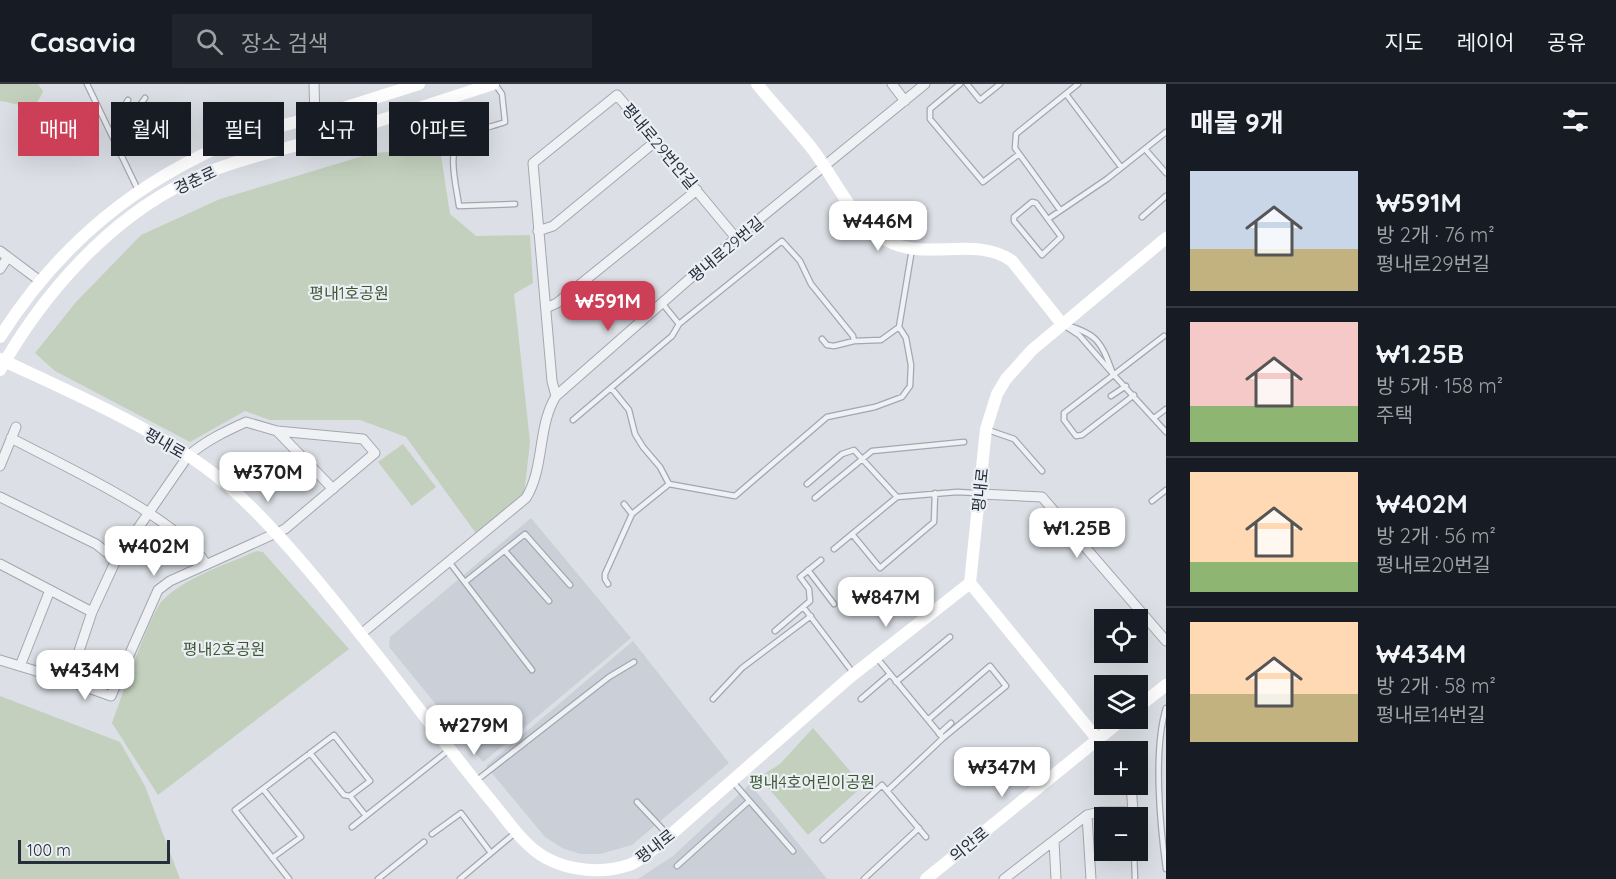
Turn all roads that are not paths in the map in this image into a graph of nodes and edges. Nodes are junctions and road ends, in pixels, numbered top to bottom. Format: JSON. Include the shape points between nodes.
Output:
{"nodes":[{"id":1,"x":87,"y":84,"type":"edge"},
{"id":2,"x":314,"y":84,"type":"edge"},
{"id":3,"x":419,"y":84,"type":"edge"},
{"id":4,"x":494,"y":84,"type":"edge"},
{"id":5,"x":757,"y":84,"type":"edge"},
{"id":6,"x":892,"y":84,"type":"edge"},
{"id":7,"x":925,"y":84,"type":"edge"},
{"id":8,"x":960,"y":84,"type":"edge"},
{"id":9,"x":967,"y":84,"type":"edge"},
{"id":10,"x":1000,"y":84,"type":"edge"},
{"id":11,"x":1078,"y":84,"type":"edge"},
{"id":12,"x":1066,"y":94,"type":"junction"},
{"id":13,"x":145,"y":98,"type":"dead end"},
{"id":14,"x":905,"y":101,"type":"junction"},
{"id":15,"x":142,"y":102,"type":"edge"},
{"id":16,"x":315,"y":102,"type":"edge"},
{"id":17,"x":362,"y":102,"type":"edge"},
{"id":18,"x":296,"y":122,"type":"edge"},
{"id":19,"x":1166,"y":132,"type":"edge"},
{"id":20,"x":111,"y":133,"type":"edge"},
{"id":21,"x":656,"y":141,"type":"junction"},
{"id":22,"x":1145,"y":149,"type":"junction"},
{"id":23,"x":1019,"y":154,"type":"junction"},
{"id":24,"x":122,"y":156,"type":"edge"},
{"id":25,"x":1121,"y":167,"type":"junction"},
{"id":26,"x":826,"y":168,"type":"junction"},
{"id":27,"x":1166,"y":173,"type":"edge"},
{"id":28,"x":138,"y":190,"type":"junction"},
{"id":29,"x":696,"y":190,"type":"junction"},
{"id":30,"x":1166,"y":196,"type":"edge"},
{"id":31,"x":514,"y":204,"type":"dead end"},
{"id":32,"x":1060,"y":210,"type":"junction"},
{"id":33,"x":1142,"y":217,"type":"dead end"},
{"id":34,"x":1048,"y":219,"type":"junction"},
{"id":35,"x":538,"y":231,"type":"junction"},
{"id":36,"x":736,"y":238,"type":"junction"},
{"id":37,"x":1166,"y":238,"type":"edge"},
{"id":38,"x":912,"y":249,"type":"junction"},
{"id":39,"x":4,"y":254,"type":"edge"},
{"id":40,"x":0,"y":269,"type":"edge"},
{"id":41,"x":40,"y":281,"type":"junction"},
{"id":42,"x":662,"y":303,"type":"junction"},
{"id":43,"x":546,"y":308,"type":"junction"},
{"id":44,"x":679,"y":324,"type":"junction"},
{"id":45,"x":1062,"y":324,"type":"junction"},
{"id":46,"x":899,"y":327,"type":"junction"},
{"id":47,"x":1164,"y":336,"type":"dead end"},
{"id":48,"x":0,"y":337,"type":"edge"},
{"id":49,"x":822,"y":339,"type":"dead end"},
{"id":50,"x":854,"y":341,"type":"junction"},
{"id":51,"x":2,"y":363,"type":"edge"},
{"id":52,"x":1113,"y":374,"type":"junction"},
{"id":53,"x":1126,"y":386,"type":"junction"},
{"id":54,"x":612,"y":389,"type":"junction"},
{"id":55,"x":1134,"y":395,"type":"junction"},
{"id":56,"x":556,"y":396,"type":"junction"},
{"id":57,"x":1111,"y":396,"type":"dead end"},
{"id":58,"x":1166,"y":409,"type":"edge"},
{"id":59,"x":1154,"y":418,"type":"junction"},
{"id":60,"x":573,"y":420,"type":"dead end"},
{"id":61,"x":16,"y":427,"type":"dead end"},
{"id":62,"x":986,"y":429,"type":"junction"},
{"id":63,"x":277,"y":431,"type":"junction"},
{"id":64,"x":1166,"y":432,"type":"edge"},
{"id":65,"x":10,"y":438,"type":"junction"},
{"id":66,"x":964,"y":442,"type":"dead end"},
{"id":67,"x":188,"y":456,"type":"junction"},
{"id":68,"x":863,"y":457,"type":"junction"},
{"id":69,"x":0,"y":466,"type":"edge"},
{"id":70,"x":1042,"y":471,"type":"dead end"},
{"id":71,"x":669,"y":484,"type":"junction"},
{"id":72,"x":807,"y":484,"type":"dead end"},
{"id":73,"x":333,"y":489,"type":"junction"},
{"id":74,"x":1166,"y":490,"type":"edge"},
{"id":75,"x":935,"y":493,"type":"junction"},
{"id":76,"x":981,"y":494,"type":"junction"},
{"id":77,"x":897,"y":496,"type":"junction"},
{"id":78,"x":0,"y":497,"type":"edge"},
{"id":79,"x":815,"y":498,"type":"dead end"},
{"id":80,"x":1152,"y":501,"type":"dead end"},
{"id":81,"x":624,"y":504,"type":"dead end"},
{"id":82,"x":149,"y":513,"type":"junction"},
{"id":83,"x":632,"y":514,"type":"junction"},
{"id":84,"x":275,"y":533,"type":"junction"},
{"id":85,"x":852,"y":534,"type":"junction"},
{"id":86,"x":834,"y":549,"type":"dead end"},
{"id":87,"x":505,"y":550,"type":"junction"},
{"id":88,"x":116,"y":560,"type":"junction"},
{"id":89,"x":821,"y":560,"type":"dead end"},
{"id":90,"x":450,"y":563,"type":"junction"},
{"id":91,"x":0,"y":564,"type":"edge"},
{"id":92,"x":206,"y":564,"type":"junction"},
{"id":93,"x":808,"y":570,"type":"junction"},
{"id":94,"x":465,"y":582,"type":"junction"},
{"id":95,"x":970,"y":583,"type":"junction"},
{"id":96,"x":608,"y":584,"type":"dead end"},
{"id":97,"x":570,"y":585,"type":"dead end"},
{"id":98,"x":50,"y":590,"type":"junction"},
{"id":99,"x":549,"y":601,"type":"dead end"},
{"id":100,"x":834,"y":604,"type":"dead end"},
{"id":101,"x":804,"y":608,"type":"junction"},
{"id":102,"x":92,"y":612,"type":"junction"},
{"id":103,"x":811,"y":616,"type":"junction"},
{"id":104,"x":775,"y":631,"type":"dead end"},
{"id":105,"x":361,"y":634,"type":"junction"},
{"id":106,"x":950,"y":637,"type":"dead end"},
{"id":107,"x":1166,"y":641,"type":"edge"},
{"id":108,"x":875,"y":656,"type":"junction"},
{"id":109,"x":0,"y":660,"type":"edge"},
{"id":110,"x":634,"y":662,"type":"dead end"},
{"id":111,"x":20,"y":666,"type":"junction"},
{"id":112,"x":532,"y":670,"type":"dead end"},
{"id":113,"x":854,"y":674,"type":"junction"},
{"id":114,"x":890,"y":674,"type":"junction"},
{"id":115,"x":69,"y":681,"type":"junction"},
{"id":116,"x":896,"y":682,"type":"junction"},
{"id":117,"x":1164,"y":691,"type":"edge"},
{"id":118,"x":713,"y":699,"type":"dead end"},
{"id":119,"x":861,"y":699,"type":"dead end"},
{"id":120,"x":1148,"y":701,"type":"edge"},
{"id":121,"x":1166,"y":708,"type":"edge"},
{"id":122,"x":929,"y":719,"type":"junction"},
{"id":123,"x":951,"y":723,"type":"dead end"},
{"id":124,"x":1111,"y":729,"type":"edge"},
{"id":125,"x":939,"y":734,"type":"junction"},
{"id":126,"x":944,"y":738,"type":"junction"},
{"id":127,"x":1098,"y":740,"type":"junction"},
{"id":128,"x":449,"y":750,"type":"junction"},
{"id":129,"x":310,"y":753,"type":"junction"},
{"id":130,"x":731,"y":780,"type":"junction"},
{"id":131,"x":475,"y":782,"type":"junction"},
{"id":132,"x":263,"y":789,"type":"junction"},
{"id":133,"x":887,"y":791,"type":"junction"},
{"id":134,"x":350,"y":796,"type":"junction"},
{"id":135,"x":749,"y":801,"type":"junction"},
{"id":136,"x":637,"y":802,"type":"dead end"},
{"id":137,"x":1094,"y":813,"type":"edge"},
{"id":138,"x":1087,"y":815,"type":"junction"},
{"id":139,"x":366,"y":816,"type":"junction"},
{"id":140,"x":352,"y":827,"type":"dead end"},
{"id":141,"x":919,"y":828,"type":"junction"},
{"id":142,"x":517,"y":832,"type":"junction"},
{"id":143,"x":432,"y":834,"type":"dead end"},
{"id":144,"x":669,"y":836,"type":"junction"},
{"id":145,"x":926,"y":837,"type":"dead end"},
{"id":146,"x":823,"y":840,"type":"dead end"},
{"id":147,"x":1054,"y":841,"type":"junction"},
{"id":148,"x":424,"y":842,"type":"dead end"},
{"id":149,"x":793,"y":851,"type":"dead end"},
{"id":150,"x":491,"y":853,"type":"junction"},
{"id":151,"x":272,"y":858,"type":"junction"},
{"id":152,"x":1134,"y":861,"type":"edge"},
{"id":153,"x":677,"y":866,"type":"dead end"},
{"id":154,"x":1166,"y":869,"type":"edge"},
{"id":155,"x":289,"y":879,"type":"edge"},
{"id":156,"x":378,"y":879,"type":"edge"},
{"id":157,"x":460,"y":879,"type":"edge"},
{"id":158,"x":864,"y":879,"type":"edge"},
{"id":159,"x":926,"y":879,"type":"edge"},
{"id":160,"x":1004,"y":879,"type":"edge"},
{"id":161,"x":1056,"y":879,"type":"edge"},
{"id":162,"x":1091,"y":879,"type":"edge"},
{"id":163,"x":1135,"y":879,"type":"edge"}],
"edges":[{"from":1,"to":20,"type":"lane"},
{"from":2,"to":16,"type":"street"},
{"from":3,"to":17,"type":"street","name":"경춘로"},
{"from":4,"to":31,"type":"lane","via":[[502,94],[506,122],[463,137],[456,144],[459,206]]},
{"from":4,"to":51,"type":"street","name":"경춘로","via":[[252,156],[186,182],[111,232],[42,306]]},
{"from":5,"to":26,"type":"street"},
{"from":6,"to":14,"type":"street"},
{"from":7,"to":14,"type":"street","name":"평내로29번길"},
{"from":8,"to":23,"type":"lane","via":[[930,109],[930,119],[983,182]]},
{"from":9,"to":10,"type":"lane","via":[[980,100]]},
{"from":11,"to":12,"type":"lane"},
{"from":12,"to":23,"type":"lane","via":[[1016,134],[1015,148]]},
{"from":12,"to":25,"type":"lane"},
{"from":13,"to":15,"type":"lane"},
{"from":14,"to":26,"type":"street","name":"평내로29번길"},
{"from":18,"to":28,"type":"street","name":"경춘로","via":[[242,137]]},
{"from":19,"to":22,"type":"lane"},
{"from":21,"to":29,"type":"street","name":"평내로29번안길"},
{"from":21,"to":35,"type":"street","via":[[553,226]]},
{"from":21,"to":35,"type":"street","name":"평내로29번안길","via":[[617,95],[533,163]]},
{"from":22,"to":25,"type":"lane"},
{"from":22,"to":27,"type":"lane"},
{"from":23,"to":32,"type":"lane"},
{"from":24,"to":28,"type":"lane"},
{"from":25,"to":32,"type":"lane"},
{"from":26,"to":36,"type":"street","name":"평내로29번길"},
{"from":26,"to":38,"type":"street","via":[[872,230],[892,243]]},
{"from":28,"to":41,"type":"street","name":"경춘로","via":[[89,231]]},
{"from":29,"to":36,"type":"street","name":"평내로29번안길"},
{"from":29,"to":43,"type":"street"},
{"from":30,"to":33,"type":"lane"},
{"from":32,"to":34,"type":"lane"},
{"from":34,"to":34,"type":"lane","via":[[1061,240],[1042,255],[1014,217],[1032,202]]},
{"from":35,"to":43,"type":"street","name":"평내로29번안길"},
{"from":36,"to":42,"type":"street","name":"평내로29번길"},
{"from":37,"to":45,"type":"street","name":"평내로"},
{"from":38,"to":45,"type":"street","via":[[989,249],[1002,253]]},
{"from":38,"to":46,"type":"lane"},
{"from":39,"to":40,"type":"street"},
{"from":39,"to":41,"type":"street"},
{"from":41,"to":48,"type":"street","name":"경춘로"},
{"from":42,"to":44,"type":"lane"},
{"from":42,"to":56,"type":"street","name":"평내로29번길"},
{"from":43,"to":56,"type":"street","name":"평내로29번안길"},
{"from":44,"to":50,"type":"lane","via":[[782,241]]},
{"from":44,"to":54,"type":"lane","via":[[672,336]]},
{"from":45,"to":52,"type":"lane","via":[[1079,335]]},
{"from":45,"to":52,"type":"lane","via":[[1086,330],[1103,348]]},
{"from":45,"to":62,"type":"street","name":"평내로","via":[[1006,379],[991,408]]},
{"from":46,"to":50,"type":"lane","via":[[881,340]]},
{"from":46,"to":71,"type":"lane","via":[[906,338],[911,365],[910,386],[902,397],[827,417],[735,496]]},
{"from":47,"to":52,"type":"lane"},
{"from":49,"to":50,"type":"lane","via":[[834,346]]},
{"from":51,"to":67,"type":"street","name":"평내로"},
{"from":52,"to":53,"type":"lane"},
{"from":52,"to":55,"type":"lane","via":[[1064,413],[1064,420],[1076,436]]},
{"from":53,"to":55,"type":"lane"},
{"from":53,"to":57,"type":"lane"},
{"from":54,"to":60,"type":"lane"},
{"from":54,"to":71,"type":"lane","via":[[629,410],[635,434]]},
{"from":55,"to":59,"type":"lane"},
{"from":56,"to":90,"type":"street","name":"평내로29번길","via":[[546,418],[536,479],[526,498]]},
{"from":58,"to":59,"type":"lane"},
{"from":59,"to":64,"type":"lane"},
{"from":61,"to":65,"type":"street"},
{"from":62,"to":70,"type":"lane","via":[[1014,439]]},
{"from":62,"to":76,"type":"street","name":"평내로"},
{"from":63,"to":67,"type":"street","via":[[246,422]]},
{"from":63,"to":73,"type":"street"},
{"from":63,"to":73,"type":"street","via":[[363,439],[375,453]]},
{"from":65,"to":69,"type":"street"},
{"from":65,"to":82,"type":"street"},
{"from":66,"to":68,"type":"lane","via":[[872,451]]},
{"from":67,"to":82,"type":"street"},
{"from":67,"to":84,"type":"street","name":"평내로","via":[[225,483]]},
{"from":68,"to":72,"type":"lane","via":[[848,450]]},
{"from":68,"to":77,"type":"lane"},
{"from":68,"to":79,"type":"lane"},
{"from":71,"to":83,"type":"lane"},
{"from":73,"to":84,"type":"street"},
{"from":74,"to":80,"type":"lane"},
{"from":75,"to":76,"type":"lane"},
{"from":75,"to":77,"type":"lane"},
{"from":75,"to":85,"type":"lane","via":[[934,522],[880,568]]},
{"from":76,"to":95,"type":"street","name":"평내로"},
{"from":76,"to":107,"type":"street","via":[[1042,497]]},
{"from":77,"to":85,"type":"lane"},
{"from":78,"to":88,"type":"street","via":[[96,544]]},
{"from":81,"to":83,"type":"lane"},
{"from":82,"to":88,"type":"street"},
{"from":82,"to":92,"type":"street"},
{"from":83,"to":96,"type":"lane","via":[[605,574]]},
{"from":84,"to":92,"type":"street"},
{"from":84,"to":105,"type":"street","name":"평내로"},
{"from":85,"to":86,"type":"lane"},
{"from":87,"to":94,"type":"lane"},
{"from":87,"to":97,"type":"lane","via":[[525,534]]},
{"from":87,"to":99,"type":"lane"},
{"from":88,"to":102,"type":"street"},
{"from":89,"to":93,"type":"lane"},
{"from":90,"to":94,"type":"lane"},
{"from":90,"to":105,"type":"street","name":"평내로29번길"},
{"from":91,"to":98,"type":"street"},
{"from":92,"to":115,"type":"street","via":[[158,590],[111,696]]},
{"from":93,"to":100,"type":"lane"},
{"from":93,"to":101,"type":"lane","via":[[800,577],[811,596]]},
{"from":94,"to":112,"type":"lane"},
{"from":95,"to":108,"type":"street","name":"평내로"},
{"from":95,"to":127,"type":"street"},
{"from":98,"to":102,"type":"street"},
{"from":98,"to":111,"type":"street"},
{"from":101,"to":103,"type":"lane"},
{"from":101,"to":104,"type":"lane"},
{"from":102,"to":115,"type":"street"},
{"from":103,"to":113,"type":"lane"},
{"from":103,"to":118,"type":"lane","via":[[742,669]]},
{"from":105,"to":128,"type":"street","name":"평내로"},
{"from":106,"to":116,"type":"lane"},
{"from":108,"to":113,"type":"street","name":"평내로"},
{"from":108,"to":114,"type":"lane"},
{"from":109,"to":111,"type":"street"},
{"from":110,"to":131,"type":"lane","via":[[609,677]]},
{"from":111,"to":115,"type":"street"},
{"from":113,"to":130,"type":"street","name":"평내로"},
{"from":114,"to":116,"type":"lane"},
{"from":114,"to":119,"type":"lane"},
{"from":116,"to":122,"type":"lane"},
{"from":117,"to":120,"type":"street"},
{"from":121,"to":154,"type":"lane","via":[[1160,729]]},
{"from":122,"to":125,"type":"lane"},
{"from":122,"to":126,"type":"lane","via":[[990,666],[1006,686]]},
{"from":123,"to":125,"type":"lane"},
{"from":124,"to":127,"type":"street","name":"의안로"},
{"from":125,"to":126,"type":"lane"},
{"from":126,"to":133,"type":"lane"},
{"from":127,"to":159,"type":"street","name":"의안로"},
{"from":128,"to":131,"type":"street","name":"평내로"},
{"from":128,"to":139,"type":"lane"},
{"from":129,"to":132,"type":"lane"},
{"from":129,"to":134,"type":"lane","via":[[344,795]]},
{"from":129,"to":134,"type":"lane","via":[[334,735],[370,781]]},
{"from":130,"to":135,"type":"lane"},
{"from":130,"to":144,"type":"street","name":"평내로"},
{"from":131,"to":142,"type":"street","name":"평내로"},
{"from":132,"to":151,"type":"lane","via":[[235,810]]},
{"from":132,"to":151,"type":"lane","via":[[301,837]]},
{"from":133,"to":141,"type":"lane"},
{"from":133,"to":146,"type":"lane","via":[[882,785]]},
{"from":134,"to":139,"type":"lane"},
{"from":135,"to":149,"type":"lane"},
{"from":135,"to":153,"type":"lane"},
{"from":136,"to":144,"type":"lane"},
{"from":137,"to":138,"type":"street"},
{"from":138,"to":147,"type":"street"},
{"from":138,"to":162,"type":"street"},
{"from":139,"to":140,"type":"lane"},
{"from":141,"to":145,"type":"lane"},
{"from":141,"to":158,"type":"lane"},
{"from":142,"to":144,"type":"street","name":"평내로","via":[[544,858],[587,870],[631,864]]},
{"from":142,"to":150,"type":"lane"},
{"from":143,"to":150,"type":"lane","via":[[461,813]]},
{"from":147,"to":160,"type":"street"},
{"from":147,"to":161,"type":"street"},
{"from":148,"to":156,"type":"lane"},
{"from":150,"to":157,"type":"lane"},
{"from":151,"to":155,"type":"lane"},
{"from":152,"to":163,"type":"lane"}]}
